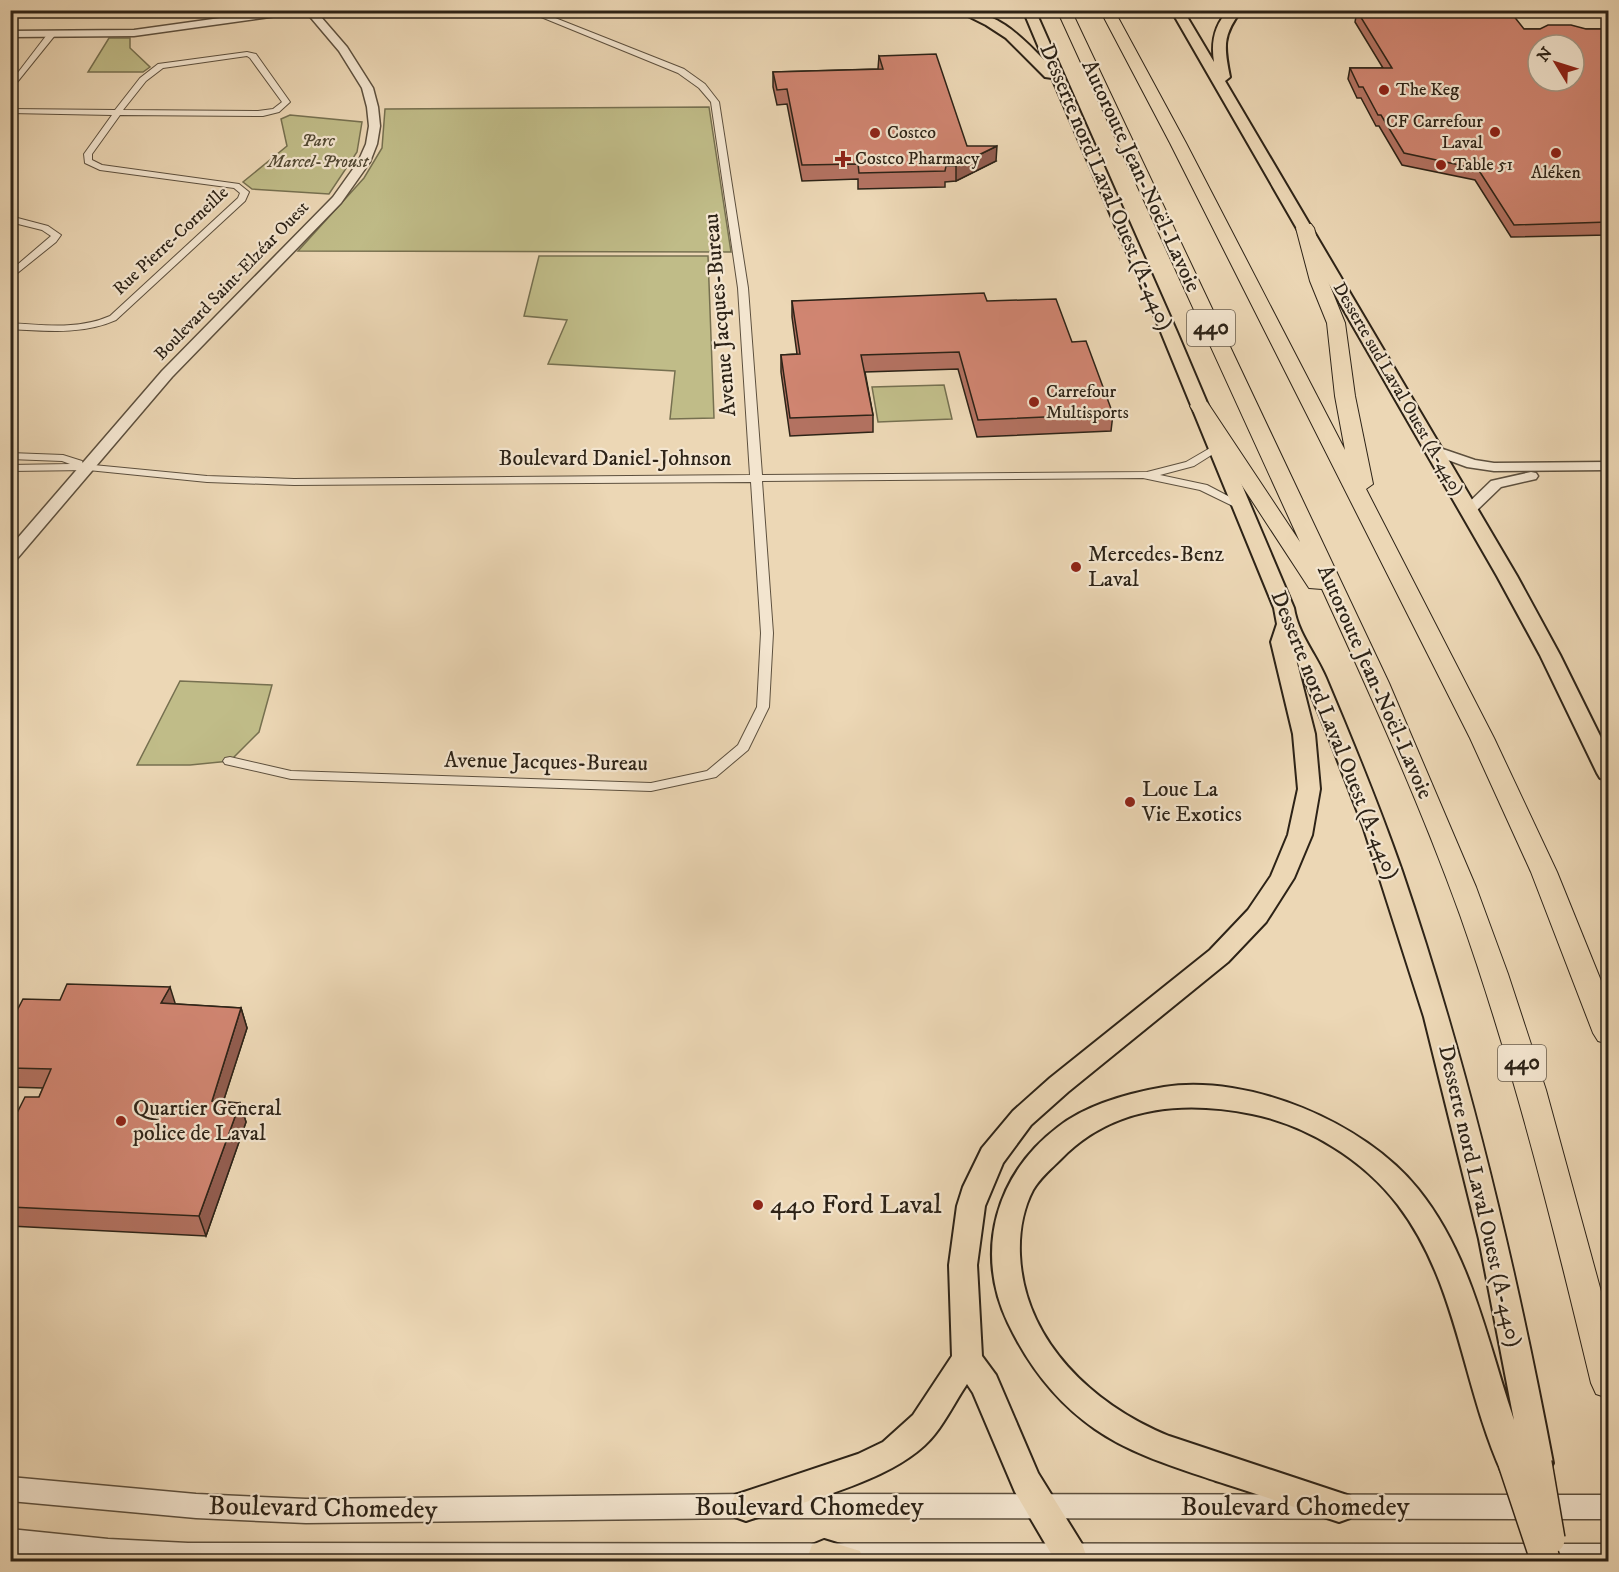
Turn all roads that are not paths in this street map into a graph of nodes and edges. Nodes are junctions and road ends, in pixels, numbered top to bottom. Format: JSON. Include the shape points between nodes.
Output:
{"nodes":[{"id":1,"x":303,"y":10,"type":"edge"},
{"id":2,"x":310,"y":10,"type":"edge"},
{"id":3,"x":527,"y":10,"type":"edge"},
{"id":4,"x":962,"y":10,"type":"edge"},
{"id":5,"x":1029,"y":10,"type":"edge"},
{"id":6,"x":1064,"y":10,"type":"edge"},
{"id":7,"x":1107,"y":10,"type":"edge"},
{"id":8,"x":1177,"y":10,"type":"edge"},
{"id":9,"x":1236,"y":10,"type":"edge"},
{"id":10,"x":10,"y":34,"type":"edge"},
{"id":11,"x":58,"y":34,"type":"junction"},
{"id":12,"x":10,"y":71,"type":"edge"},
{"id":13,"x":25,"y":71,"type":"junction"},
{"id":14,"x":1061,"y":86,"type":"junction"},
{"id":15,"x":10,"y":89,"type":"edge"},
{"id":16,"x":1226,"y":94,"type":"junction"},
{"id":17,"x":10,"y":111,"type":"edge"},
{"id":18,"x":118,"y":112,"type":"junction"},
{"id":19,"x":10,"y":219,"type":"edge"},
{"id":20,"x":1305,"y":228,"type":"junction"},
{"id":21,"x":10,"y":276,"type":"edge"},
{"id":22,"x":10,"y":326,"type":"edge"},
{"id":23,"x":1200,"y":406,"type":"junction"},
{"id":24,"x":1217,"y":447,"type":"junction"},
{"id":25,"x":1434,"y":450,"type":"junction"},
{"id":26,"x":10,"y":456,"type":"edge"},
{"id":27,"x":1608,"y":466,"type":"edge"},
{"id":28,"x":88,"y":467,"type":"junction"},
{"id":29,"x":10,"y":468,"type":"edge"},
{"id":30,"x":1143,"y":475,"type":"junction"},
{"id":31,"x":1608,"y":476,"type":"edge"},
{"id":32,"x":756,"y":479,"type":"junction"},
{"id":33,"x":1241,"y":506,"type":"junction"},
{"id":34,"x":1366,"y":509,"type":"junction"},
{"id":35,"x":1469,"y":510,"type":"junction"},
{"id":36,"x":10,"y":557,"type":"edge"},
{"id":37,"x":1286,"y":625,"type":"junction"},
{"id":38,"x":1359,"y":645,"type":"junction"},
{"id":39,"x":231,"y":761,"type":"dead end"},
{"id":40,"x":1608,"y":773,"type":"edge"},
{"id":41,"x":1608,"y":1033,"type":"edge"},
{"id":42,"x":967,"y":1359,"type":"junction"},
{"id":43,"x":1608,"y":1383,"type":"edge"},
{"id":44,"x":1525,"y":1463,"type":"junction"},
{"id":45,"x":10,"y":1489,"type":"edge"},
{"id":46,"x":746,"y":1506,"type":"junction"},
{"id":47,"x":1339,"y":1507,"type":"junction"},
{"id":48,"x":1608,"y":1507,"type":"edge"},
{"id":49,"x":1041,"y":1508,"type":"junction"},
{"id":50,"x":10,"y":1541,"type":"edge"},
{"id":51,"x":1070,"y":1555,"type":"junction"},
{"id":52,"x":1608,"y":1556,"type":"edge"},
{"id":53,"x":836,"y":1559,"type":"edge"},
{"id":54,"x":1546,"y":1562,"type":"edge"},
{"id":55,"x":1554,"y":1562,"type":"edge"}],
"edges":[{"from":1,"to":11,"type":"street","via":[[151,32]]},
{"from":2,"to":28,"type":"street","name":"Boulevard Saint-Elzéar Ouest","via":[[344,51],[371,95],[375,130],[365,162],[337,200],[167,374]]},
{"from":3,"to":32,"type":"street","name":"Avenue Jacques-Bureau","via":[[681,71],[702,86],[715,102],[743,288]]},
{"from":4,"to":14,"type":"main road","via":[[992,22],[1018,39]]},
{"from":5,"to":14,"type":"main road","name":"Desserte nord Laval Ouest (A-440)"},
{"from":6,"to":38,"type":"highway","name":"Autoroute Jean-Noël-Lavoie","number":"440"},
{"from":7,"to":34,"type":"highway","name":"Autoroute Jean-Noël-Lavoie","number":"440"},
{"from":8,"to":16,"type":"main road","name":"Desserte sud Laval Ouest (A-440)"},
{"from":9,"to":16,"type":"main road","via":[[1217,37]]},
{"from":10,"to":11,"type":"street"},
{"from":11,"to":13,"type":"street"},
{"from":12,"to":13,"type":"street"},
{"from":13,"to":15,"type":"street"},
{"from":14,"to":23,"type":"main road","name":"Desserte nord Laval Ouest (A-440)"},
{"from":16,"to":20,"type":"main road","name":"Desserte sud Laval Ouest (A-440)"},
{"from":17,"to":18,"type":"street"},
{"from":18,"to":18,"type":"street","via":[[267,114],[286,102],[253,56],[240,53],[154,68]]},
{"from":18,"to":22,"type":"street","name":"Rue Pierre-Corneille","via":[[88,154],[88,161],[100,167],[236,186],[245,192],[242,199],[113,318],[86,327]]},
{"from":19,"to":21,"type":"street","via":[[56,235]]},
{"from":20,"to":25,"type":"main road","name":"Desserte sud Laval Ouest (A-440)"},
{"from":20,"to":34,"type":"highway","via":[[1335,323]]},
{"from":23,"to":24,"type":"main road","name":"Desserte nord Laval Ouest (A-440)"},
{"from":23,"to":38,"type":"highway"},
{"from":24,"to":30,"type":"street","name":"Boulevard Daniel-Johnson","via":[[1190,464]]},
{"from":24,"to":33,"type":"main road","name":"Desserte nord Laval Ouest (A-440)"},
{"from":25,"to":27,"type":"street","via":[[1472,464],[1494,467]]},
{"from":25,"to":35,"type":"main road","name":"Desserte sud Laval Ouest (A-440)"},
{"from":26,"to":28,"type":"street","name":"Boulevard Daniel-Johnson","via":[[63,458]]},
{"from":28,"to":29,"type":"street","name":"Boulevard Daniel-Johnson"},
{"from":28,"to":32,"type":"street","name":"Boulevard Daniel-Johnson","via":[[268,482]]},
{"from":28,"to":36,"type":"street","name":"Boulevard Saint-Elzéar Ouest"},
{"from":30,"to":32,"type":"street","name":"Boulevard Daniel-Johnson"},
{"from":30,"to":33,"type":"street","name":"Boulevard Daniel-Johnson","via":[[1203,487]]},
{"from":31,"to":35,"type":"street","via":[[1512,479],[1490,488]]},
{"from":32,"to":39,"type":"street","name":"Avenue Jacques-Bureau","via":[[766,633],[763,707],[743,747],[711,774],[651,787],[291,775]]},
{"from":33,"to":37,"type":"main road","name":"Desserte nord Laval Ouest (A-440)","via":[[1284,608]]},
{"from":34,"to":41,"type":"highway","name":"Autoroute Jean-Noël-Lavoie","number":"440","via":[[1517,810]]},
{"from":35,"to":40,"type":"main road","name":"Desserte sud Laval Ouest (A-440)","via":[[1550,654]]},
{"from":37,"to":42,"type":"main road","via":[[1281,642],[1308,762],[1307,803],[1289,864],[1266,903],[1234,942],[1037,1104],[997,1148],[977,1187],[967,1226],[963,1287]]},
{"from":37,"to":44,"type":"main road","name":"Desserte nord Laval Ouest (A-440)","via":[[1306,657],[1345,750],[1423,971],[1489,1216],[1514,1332]]},
{"from":38,"to":43,"type":"highway","name":"Autoroute Jean-Noël-Lavoie","number":"440","via":[[1426,796],[1496,979],[1556,1177]]},
{"from":42,"to":46,"type":"main road","via":[[924,1425],[894,1452],[865,1466]]},
{"from":42,"to":49,"type":"main road","via":[[984,1385],[1021,1472]]},
{"from":44,"to":47,"type":"main road","via":[[1486,1384],[1468,1312],[1446,1259],[1406,1194],[1367,1156],[1294,1114],[1257,1103],[1212,1097],[1141,1102],[1073,1130],[1047,1151],[1024,1179],[1011,1210],[1005,1243],[1011,1293],[1041,1356],[1076,1395],[1136,1436]]},
{"from":44,"to":54,"type":"main road","bridge":true},
{"from":44,"to":55,"type":"main road","name":"Desserte nord Laval Ouest (A-440)","bridge":true},
{"from":45,"to":46,"type":"street","name":"Boulevard Chomedey","via":[[196,1506],[306,1510]]},
{"from":46,"to":49,"type":"street","name":"Boulevard Chomedey"},
{"from":47,"to":48,"type":"street","name":"Boulevard Chomedey"},
{"from":47,"to":49,"type":"street","name":"Boulevard Chomedey"},
{"from":49,"to":51,"type":"main road"},
{"from":50,"to":53,"type":"street","name":"Boulevard Chomedey","via":[[188,1555]]},
{"from":51,"to":52,"type":"street","name":"Boulevard Chomedey"},
{"from":51,"to":53,"type":"street","name":"Boulevard Chomedey"}]}
